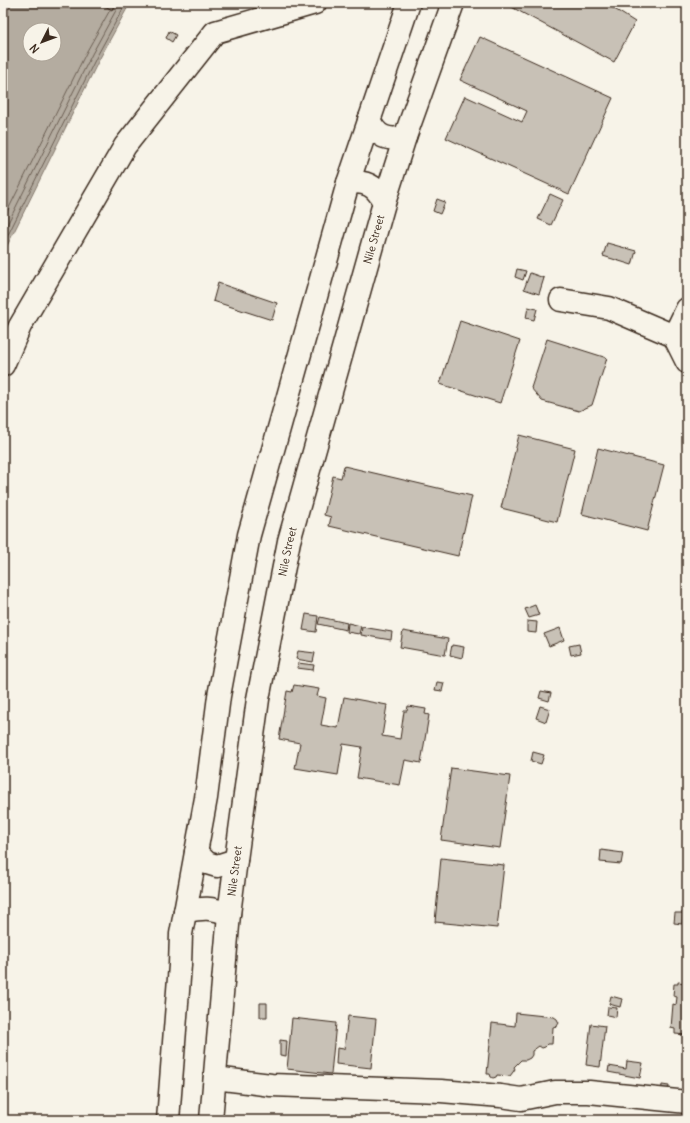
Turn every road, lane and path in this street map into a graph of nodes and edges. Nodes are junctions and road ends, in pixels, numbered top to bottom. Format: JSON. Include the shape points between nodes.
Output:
{"nodes":[{"id":1,"x":316,"y":3,"type":"edge"},
{"id":2,"x":409,"y":3,"type":"edge"},
{"id":3,"x":453,"y":3,"type":"edge"},
{"id":4,"x":369,"y":120,"type":"junction"},
{"id":5,"x":405,"y":138,"type":"junction"},
{"id":6,"x":348,"y":183,"type":"junction"},
{"id":7,"x":384,"y":203,"type":"junction"},
{"id":8,"x":561,"y":300,"type":"dead end"},
{"id":9,"x":687,"y":309,"type":"edge"},
{"id":10,"x":674,"y":336,"type":"junction"},
{"id":11,"x":687,"y":362,"type":"edge"},
{"id":12,"x":3,"y":365,"type":"edge"},
{"id":13,"x":196,"y":852,"type":"junction"},
{"id":14,"x":236,"y":860,"type":"junction"},
{"id":15,"x":185,"y":912,"type":"junction"},
{"id":16,"x":229,"y":914,"type":"junction"},
{"id":17,"x":215,"y":1078,"type":"junction"},
{"id":18,"x":687,"y":1102,"type":"edge"},
{"id":19,"x":168,"y":1120,"type":"edge"},
{"id":20,"x":211,"y":1120,"type":"edge"}],
"edges":[{"from":1,"to":12,"type":"main road","via":[[215,32],[125,146],[20,326]]},
{"from":2,"to":4,"type":"main road"},
{"from":3,"to":5,"type":"main road","name":"Nile Street"},
{"from":4,"to":5,"type":"main road","via":[[380,134],[388,138]]},
{"from":4,"to":6,"type":"main road"},
{"from":5,"to":7,"type":"main road","name":"Nile Street"},
{"from":6,"to":7,"type":"main road","via":[[366,183],[374,188]]},
{"from":6,"to":13,"type":"main road","via":[[249,535],[219,696],[206,798]]},
{"from":7,"to":14,"type":"main road","name":"Nile Street","via":[[289,541],[258,699]]},
{"from":8,"to":10,"type":"main road","via":[[609,308]]},
{"from":9,"to":10,"type":"main road"},
{"from":10,"to":11,"type":"main road"},
{"from":13,"to":14,"type":"main road","via":[[207,863],[217,866]]},
{"from":13,"to":15,"type":"main road"},
{"from":14,"to":16,"type":"main road","name":"Nile Street"},
{"from":15,"to":16,"type":"main road","via":[[203,908]]},
{"from":15,"to":19,"type":"main road","via":[[181,934]]},
{"from":16,"to":17,"type":"main road","name":"Nile Street"},
{"from":17,"to":18,"type":"main road","via":[[271,1085],[441,1091],[521,1099],[555,1092],[589,1092]]},
{"from":17,"to":20,"type":"main road","name":"Nile Street"}]}
